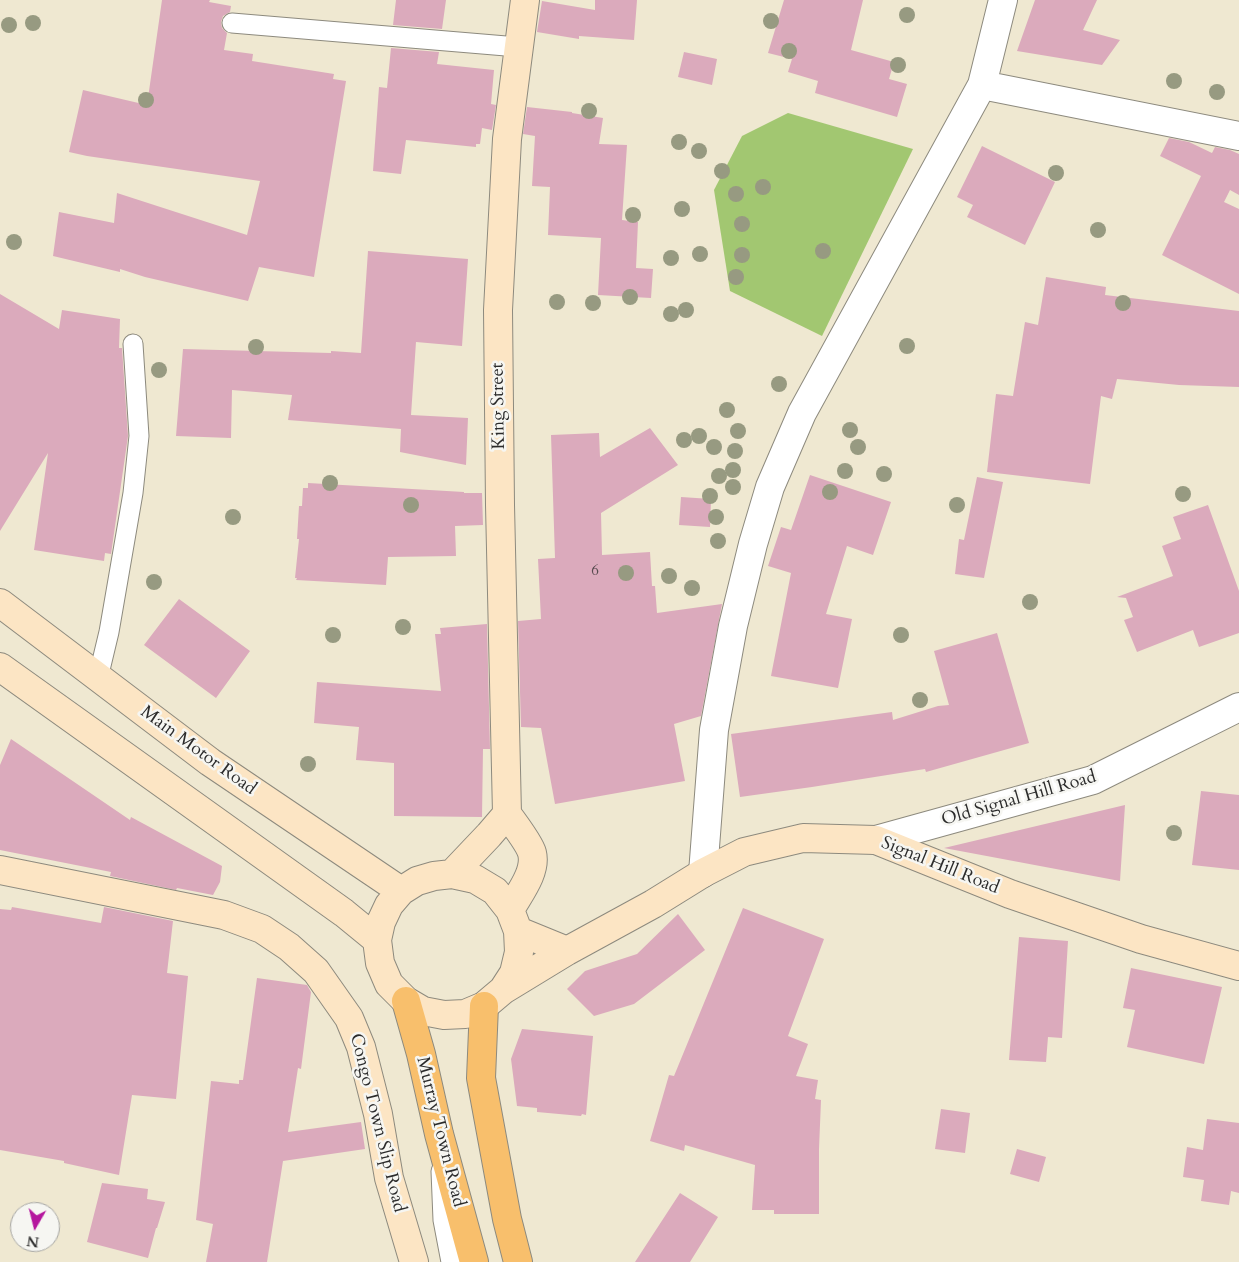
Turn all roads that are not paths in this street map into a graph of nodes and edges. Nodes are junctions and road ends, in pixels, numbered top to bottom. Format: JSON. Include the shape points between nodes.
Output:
{"nodes":[{"id":1,"x":525,"y":0,"type":"edge"},
{"id":2,"x":1003,"y":0,"type":"edge"},
{"id":3,"x":232,"y":23,"type":"dead end"},
{"id":4,"x":518,"y":47,"type":"junction"},
{"id":5,"x":982,"y":84,"type":"junction"},
{"id":6,"x":1239,"y":136,"type":"edge"},
{"id":7,"x":133,"y":344,"type":"dead end"},
{"id":8,"x":0,"y":603,"type":"edge"},
{"id":9,"x":0,"y":667,"type":"edge"},
{"id":10,"x":98,"y":678,"type":"junction"},
{"id":11,"x":1239,"y":706,"type":"edge"},
{"id":12,"x":507,"y":814,"type":"junction"},
{"id":13,"x":876,"y":840,"type":"junction"},
{"id":14,"x":0,"y":870,"type":"edge"},
{"id":15,"x":703,"y":873,"type":"junction"},
{"id":16,"x":452,"y":874,"type":"junction"},
{"id":17,"x":402,"y":891,"type":"junction"},
{"id":18,"x":514,"y":921,"type":"junction"},
{"id":19,"x":377,"y":940,"type":"junction"},
{"id":20,"x":567,"y":951,"type":"junction"},
{"id":21,"x":1239,"y":966,"type":"edge"},
{"id":22,"x":493,"y":998,"type":"junction"},
{"id":23,"x":406,"y":1002,"type":"junction"},
{"id":24,"x":439,"y":1134,"type":"junction"},
{"id":25,"x":414,"y":1262,"type":"edge"},
{"id":26,"x":451,"y":1262,"type":"edge"},
{"id":27,"x":474,"y":1262,"type":"edge"},
{"id":28,"x":518,"y":1262,"type":"edge"}],
"edges":[{"from":1,"to":4,"type":"main road","name":"King Street"},
{"from":2,"to":5,"type":"street"},
{"from":3,"to":4,"type":"lane"},
{"from":4,"to":12,"type":"main road","name":"King Street","via":[[507,139],[498,310]]},
{"from":5,"to":6,"type":"street"},
{"from":5,"to":15,"type":"street","via":[[802,413],[770,487],[733,626],[714,730]]},
{"from":7,"to":10,"type":"lane","via":[[139,436],[133,493]]},
{"from":8,"to":10,"type":"main road","name":"Main Motor Road"},
{"from":9,"to":19,"type":"main road","via":[[344,913]]},
{"from":10,"to":17,"type":"main road","name":"Main Motor Road","via":[[210,762]]},
{"from":11,"to":13,"type":"street","name":"Old Signal Hill Road","via":[[1093,780]]},
{"from":12,"to":16,"type":"main road"},
{"from":12,"to":18,"type":"main road","via":[[532,853],[532,866]]},
{"from":13,"to":15,"type":"main road","name":"Signal Hill Road","via":[[803,838],[744,852]]},
{"from":13,"to":21,"type":"main road","name":"Signal Hill Road","via":[[1010,894],[1141,939]]},
{"from":14,"to":25,"type":"main road","name":"Congo Town Slip Road","via":[[224,915],[262,929],[316,971],[349,1018],[361,1047],[378,1114],[389,1178]]},
{"from":15,"to":20,"type":"main road","name":"Signal Hill Road"},
{"from":16,"to":17,"type":"main road","via":[[417,881]]},
{"from":16,"to":18,"type":"main road","via":[[475,879],[495,891]]},
{"from":17,"to":19,"type":"main road","via":[[389,905]]},
{"from":18,"to":20,"type":"main road"},
{"from":18,"to":22,"type":"main road","via":[[519,952],[516,966]]},
{"from":19,"to":23,"type":"main road","via":[[380,963],[389,984]]},
{"from":20,"to":22,"type":"main road","name":"Signal Hill Road"},
{"from":22,"to":23,"type":"main road","via":[[465,1014],[444,1015],[423,1011]]},
{"from":22,"to":28,"type":"main road","via":[[482,1078],[507,1219]]},
{"from":23,"to":24,"type":"main road","name":"Murray Town Road"},
{"from":24,"to":26,"type":"lane","via":[[443,1220]]},
{"from":24,"to":27,"type":"main road","name":"Murray Town Road"}]}
